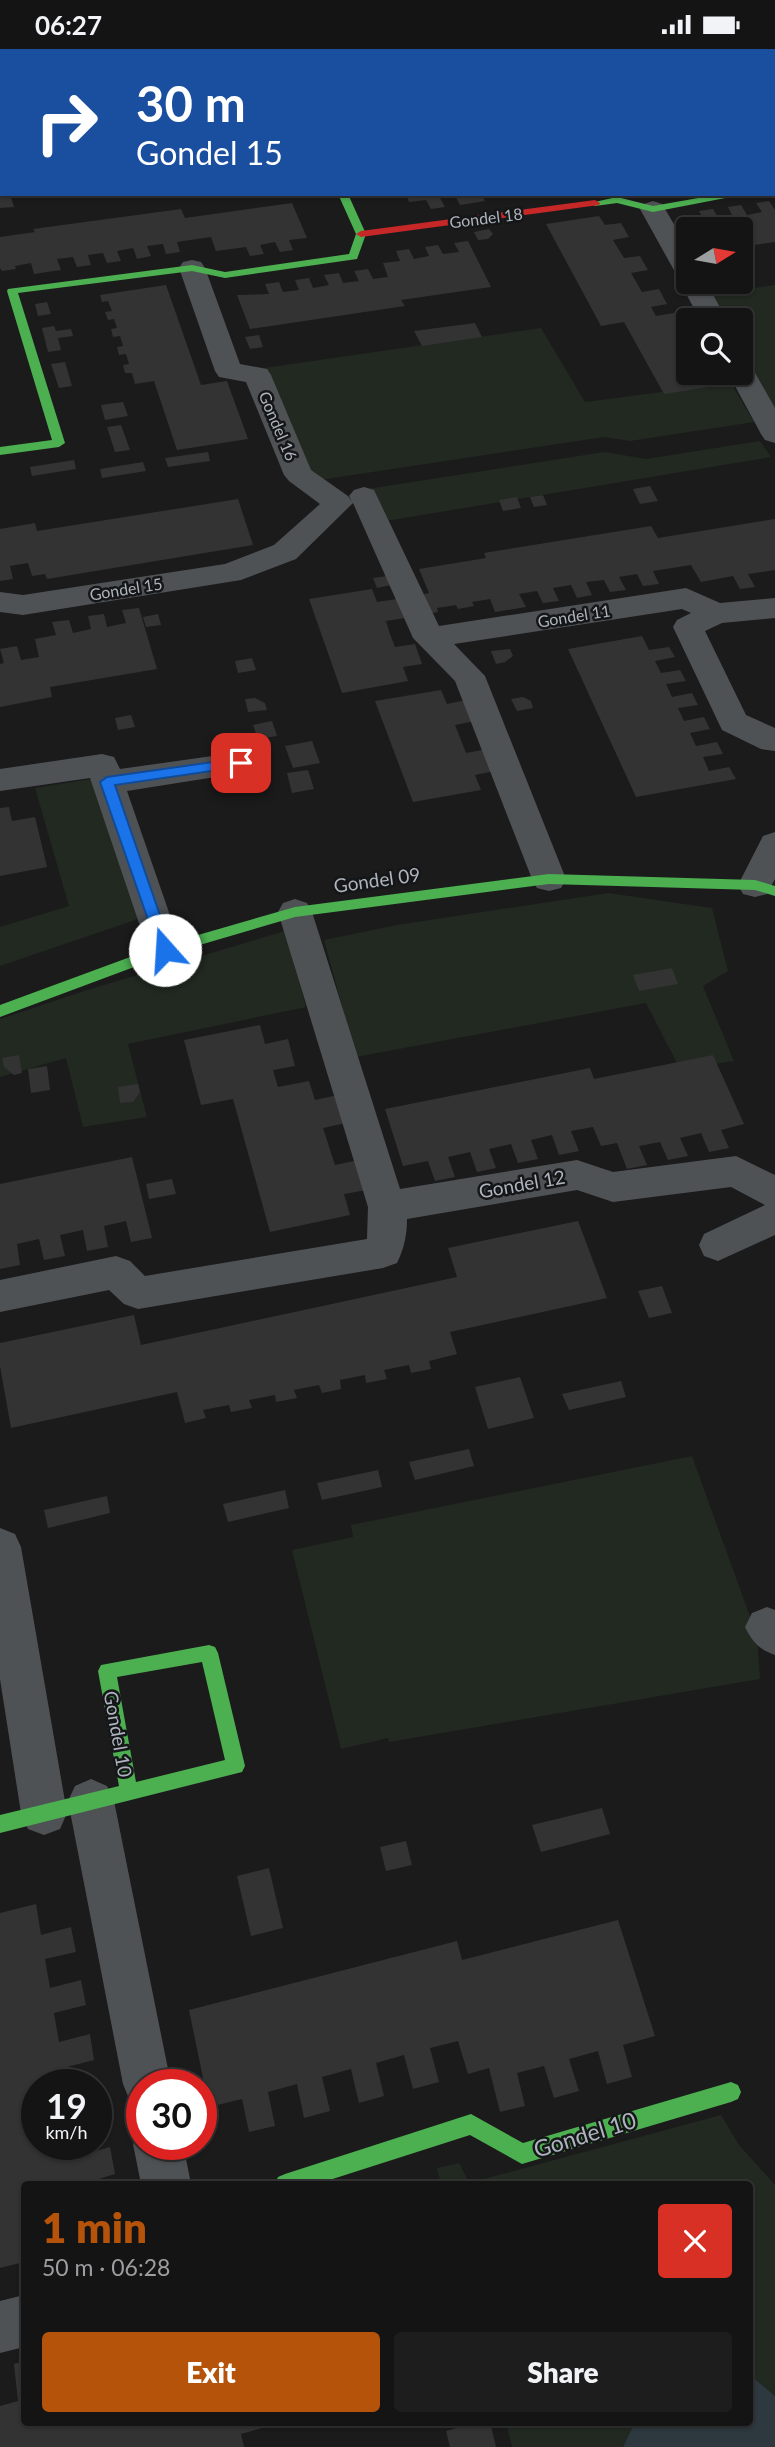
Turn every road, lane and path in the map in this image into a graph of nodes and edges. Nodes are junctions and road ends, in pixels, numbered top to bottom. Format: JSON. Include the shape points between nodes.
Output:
{"nodes":[{"id":1,"x":344,"y":196,"type":"edge"},
{"id":2,"x":728,"y":196,"type":"edge"},
{"id":3,"x":653,"y":208,"type":"junction"},
{"id":4,"x":360,"y":234,"type":"junction"},
{"id":5,"x":676,"y":250,"type":"edge"},
{"id":6,"x":192,"y":268,"type":"junction"},
{"id":7,"x":748,"y":385,"type":"edge"},
{"id":8,"x":775,"y":434,"type":"edge"},
{"id":9,"x":0,"y":451,"type":"edge"},
{"id":10,"x":364,"y":496,"type":"dead end"},
{"id":11,"x":230,"y":573,"type":"joint"},
{"id":12,"x":11,"y":604,"type":"edge"},
{"id":13,"x":775,"y":608,"type":"edge"},
{"id":14,"x":716,"y":614,"type":"junction"},
{"id":15,"x":0,"y":631,"type":"edge"},
{"id":16,"x":429,"y":638,"type":"junction"},
{"id":17,"x":774,"y":747,"type":"edge"},
{"id":18,"x":241,"y":763,"type":"dead end"},
{"id":19,"x":0,"y":780,"type":"edge"},
{"id":20,"x":107,"y":782,"type":"junction"},
{"id":21,"x":775,"y":844,"type":"edge"},
{"id":22,"x":549,"y":879,"type":"junction"},
{"id":23,"x":765,"y":888,"type":"edge"},
{"id":24,"x":295,"y":912,"type":"junction"},
{"id":25,"x":165,"y":950,"type":"junction"},
{"id":26,"x":0,"y":1011,"type":"edge"},
{"id":27,"x":775,"y":1193,"type":"edge"},
{"id":28,"x":387,"y":1207,"type":"junction"},
{"id":29,"x":775,"y":1217,"type":"edge"},
{"id":30,"x":718,"y":1245,"type":"dead end"},
{"id":31,"x":0,"y":1296,"type":"edge"},
{"id":32,"x":0,"y":1547,"type":"edge"},
{"id":33,"x":110,"y":1796,"type":"junction"},
{"id":34,"x":44,"y":1813,"type":"junction"},
{"id":35,"x":0,"y":1823,"type":"edge"},
{"id":36,"x":145,"y":2069,"type":"edge"},
{"id":37,"x":732,"y":2092,"type":"dead end"},
{"id":38,"x":161,"y":2160,"type":"edge"},
{"id":39,"x":165,"y":2181,"type":"edge"},
{"id":40,"x":294,"y":2181,"type":"edge"},
{"id":41,"x":21,"y":2322,"type":"edge"},
{"id":42,"x":0,"y":2327,"type":"edge"}],
"edges":[{"from":1,"to":4,"type":"street"},
{"from":2,"to":3,"type":"street","name":"Gondel 18"},
{"from":3,"to":4,"type":"street","name":"Gondel 18","via":[[617,201]]},
{"from":3,"to":5,"type":"street"},
{"from":4,"to":6,"type":"street","via":[[353,257],[225,275]]},
{"from":6,"to":9,"type":"street","via":[[12,292],[59,443]]},
{"from":6,"to":11,"type":"street","name":"Gondel 16","via":[[229,370],[257,375],[299,475],[338,503],[285,552]]},
{"from":7,"to":8,"type":"street"},
{"from":10,"to":16,"type":"street"},
{"from":11,"to":12,"type":"street","name":"Gondel 15"},
{"from":12,"to":15,"type":"street","name":"Gondel 15"},
{"from":13,"to":14,"type":"street"},
{"from":14,"to":16,"type":"street","name":"Gondel 11","via":[[685,599]]},
{"from":14,"to":17,"type":"street","via":[[688,627],[733,722]]},
{"from":16,"to":22,"type":"street","via":[[469,675]]},
{"from":18,"to":20,"type":"street"},
{"from":19,"to":20,"type":"street","via":[[102,765]]},
{"from":20,"to":25,"type":"street"},
{"from":21,"to":23,"type":"street"},
{"from":22,"to":23,"type":"street","name":"Gondel 09"},
{"from":22,"to":24,"type":"street","name":"Gondel 09"},
{"from":24,"to":25,"type":"street","name":"Gondel 09"},
{"from":24,"to":28,"type":"street"},
{"from":25,"to":26,"type":"street","name":"Gondel 09"},
{"from":27,"to":28,"type":"street","name":"Gondel 12","via":[[736,1171],[613,1187],[577,1175]]},
{"from":28,"to":31,"type":"street","via":[[383,1252],[138,1293],[116,1272]]},
{"from":29,"to":30,"type":"street"},
{"from":32,"to":34,"type":"street"},
{"from":33,"to":33,"type":"street","name":"Gondel 10","via":[[236,1766],[209,1653],[107,1671]]},
{"from":33,"to":34,"type":"street","name":"Gondel 10"},
{"from":33,"to":36,"type":"street","name":"Gondel 10"},
{"from":34,"to":35,"type":"street","name":"Gondel 10"},
{"from":37,"to":40,"type":"street","name":"Gondel 10","via":[[522,2154],[471,2124]]},
{"from":38,"to":39,"type":"street"},
{"from":41,"to":42,"type":"street"}]}
